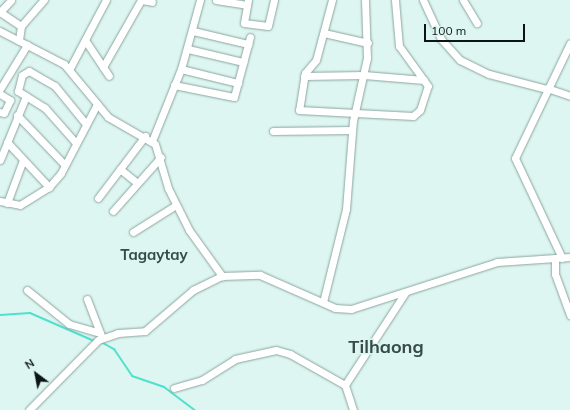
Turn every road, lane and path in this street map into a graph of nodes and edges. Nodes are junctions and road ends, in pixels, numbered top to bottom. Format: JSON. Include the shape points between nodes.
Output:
{"nodes":[{"id":1,"x":11,"y":0,"type":"edge"},
{"id":2,"x":44,"y":0,"type":"edge"},
{"id":3,"x":106,"y":0,"type":"edge"},
{"id":4,"x":142,"y":0,"type":"edge"},
{"id":5,"x":200,"y":0,"type":"edge"},
{"id":6,"x":220,"y":0,"type":"edge"},
{"id":7,"x":274,"y":0,"type":"edge"},
{"id":8,"x":332,"y":0,"type":"edge"},
{"id":9,"x":364,"y":0,"type":"edge"},
{"id":10,"x":395,"y":0,"type":"edge"},
{"id":11,"x":423,"y":0,"type":"edge"},
{"id":12,"x":463,"y":0,"type":"edge"},
{"id":13,"x":152,"y":2,"type":"dead end"},
{"id":14,"x":248,"y":3,"type":"edge"},
{"id":15,"x":0,"y":12,"type":"edge"},
{"id":16,"x":476,"y":23,"type":"dead end"},
{"id":17,"x":21,"y":26,"type":"junction"},
{"id":18,"x":0,"y":31,"type":"edge"},
{"id":19,"x":193,"y":31,"type":"junction"},
{"id":20,"x":324,"y":33,"type":"junction"},
{"id":21,"x":85,"y":40,"type":"junction"},
{"id":22,"x":19,"y":41,"type":"junction"},
{"id":23,"x":368,"y":43,"type":"junction"},
{"id":24,"x":570,"y":43,"type":"edge"},
{"id":25,"x":27,"y":45,"type":"junction"},
{"id":26,"x":188,"y":48,"type":"junction"},
{"id":27,"x":243,"y":62,"type":"junction"},
{"id":28,"x":103,"y":67,"type":"junction"},
{"id":29,"x":70,"y":68,"type":"junction"},
{"id":30,"x":181,"y":69,"type":"junction"},
{"id":31,"x":364,"y":75,"type":"junction"},
{"id":32,"x":109,"y":76,"type":"dead end"},
{"id":33,"x":304,"y":76,"type":"junction"},
{"id":34,"x":424,"y":80,"type":"junction"},
{"id":35,"x":238,"y":82,"type":"junction"},
{"id":36,"x":174,"y":85,"type":"junction"},
{"id":37,"x":0,"y":89,"type":"edge"},
{"id":38,"x":547,"y":89,"type":"junction"},
{"id":39,"x":0,"y":94,"type":"edge"},
{"id":40,"x":26,"y":96,"type":"junction"},
{"id":41,"x":570,"y":96,"type":"edge"},
{"id":42,"x":97,"y":104,"type":"junction"},
{"id":43,"x":0,"y":112,"type":"edge"},
{"id":44,"x":355,"y":112,"type":"junction"},
{"id":45,"x":17,"y":116,"type":"junction"},
{"id":46,"x":86,"y":124,"type":"junction"},
{"id":47,"x":352,"y":130,"type":"junction"},
{"id":48,"x":273,"y":131,"type":"dead end"},
{"id":49,"x":145,"y":136,"type":"junction"},
{"id":50,"x":152,"y":141,"type":"junction"},
{"id":51,"x":7,"y":142,"type":"junction"},
{"id":52,"x":76,"y":143,"type":"junction"},
{"id":53,"x":161,"y":157,"type":"junction"},
{"id":54,"x":0,"y":160,"type":"edge"},
{"id":55,"x":23,"y":160,"type":"junction"},
{"id":56,"x":65,"y":166,"type":"junction"},
{"id":57,"x":120,"y":169,"type":"junction"},
{"id":58,"x":136,"y":182,"type":"junction"},
{"id":59,"x":49,"y":187,"type":"junction"},
{"id":60,"x":98,"y":198,"type":"dead end"},
{"id":61,"x":3,"y":202,"type":"edge"},
{"id":62,"x":176,"y":205,"type":"junction"},
{"id":63,"x":113,"y":211,"type":"dead end"},
{"id":64,"x":133,"y":232,"type":"dead end"},
{"id":65,"x":570,"y":257,"type":"edge"},
{"id":66,"x":559,"y":259,"type":"junction"},
{"id":67,"x":222,"y":276,"type":"junction"},
{"id":68,"x":27,"y":290,"type":"dead end"},
{"id":69,"x":405,"y":293,"type":"junction"},
{"id":70,"x":87,"y":299,"type":"dead end"},
{"id":71,"x":323,"y":302,"type":"junction"},
{"id":72,"x":570,"y":315,"type":"edge"},
{"id":73,"x":101,"y":335,"type":"junction"},
{"id":74,"x":345,"y":385,"type":"junction"},
{"id":75,"x":174,"y":388,"type":"dead end"},
{"id":76,"x":29,"y":410,"type":"edge"},
{"id":77,"x":352,"y":410,"type":"edge"}],
"edges":[{"from":1,"to":15,"type":"street"},
{"from":2,"to":17,"type":"street"},
{"from":3,"to":21,"type":"street"},
{"from":4,"to":13,"type":"street"},
{"from":4,"to":28,"type":"street"},
{"from":5,"to":19,"type":"street"},
{"from":6,"to":14,"type":"street"},
{"from":7,"to":14,"type":"street","via":[[268,26],[244,23]]},
{"from":8,"to":20,"type":"street"},
{"from":9,"to":23,"type":"street"},
{"from":10,"to":34,"type":"street","via":[[399,46]]},
{"from":11,"to":38,"type":"street","via":[[441,39],[460,60],[489,74]]},
{"from":12,"to":16,"type":"street"},
{"from":15,"to":17,"type":"street"},
{"from":17,"to":22,"type":"street"},
{"from":18,"to":22,"type":"street"},
{"from":19,"to":26,"type":"street"},
{"from":19,"to":27,"type":"street","via":[[249,40]]},
{"from":20,"to":23,"type":"street"},
{"from":20,"to":33,"type":"street","via":[[316,60]]},
{"from":21,"to":28,"type":"street"},
{"from":21,"to":29,"type":"street"},
{"from":22,"to":25,"type":"street"},
{"from":23,"to":31,"type":"street"},
{"from":24,"to":38,"type":"street"},
{"from":25,"to":29,"type":"street"},
{"from":25,"to":37,"type":"street"},
{"from":26,"to":27,"type":"street"},
{"from":26,"to":30,"type":"street"},
{"from":27,"to":35,"type":"street"},
{"from":28,"to":32,"type":"street"},
{"from":29,"to":42,"type":"street"},
{"from":30,"to":35,"type":"street"},
{"from":30,"to":36,"type":"street"},
{"from":31,"to":33,"type":"street"},
{"from":31,"to":34,"type":"street"},
{"from":31,"to":44,"type":"street"},
{"from":33,"to":44,"type":"street","via":[[298,104],[301,112]]},
{"from":34,"to":44,"type":"street","via":[[428,89],[415,115]]},
{"from":35,"to":36,"type":"street","via":[[234,97]]},
{"from":36,"to":50,"type":"street"},
{"from":38,"to":41,"type":"street"},
{"from":38,"to":66,"type":"street","via":[[517,147],[515,163]]},
{"from":39,"to":43,"type":"street","via":[[10,100],[4,113]]},
{"from":40,"to":45,"type":"street"},
{"from":40,"to":46,"type":"street","via":[[16,86],[26,71],[55,86]]},
{"from":40,"to":52,"type":"street","via":[[45,108]]},
{"from":42,"to":46,"type":"street"},
{"from":42,"to":49,"type":"street","via":[[112,120]]},
{"from":44,"to":47,"type":"street"},
{"from":45,"to":51,"type":"street"},
{"from":45,"to":56,"type":"street"},
{"from":46,"to":52,"type":"street"},
{"from":47,"to":48,"type":"street"},
{"from":47,"to":71,"type":"street","via":[[346,209]]},
{"from":49,"to":50,"type":"street"},
{"from":49,"to":57,"type":"street"},
{"from":50,"to":53,"type":"street"},
{"from":51,"to":54,"type":"street"},
{"from":51,"to":55,"type":"street"},
{"from":52,"to":56,"type":"street"},
{"from":53,"to":58,"type":"street"},
{"from":53,"to":62,"type":"street"},
{"from":55,"to":59,"type":"street"},
{"from":55,"to":61,"type":"street"},
{"from":56,"to":59,"type":"street"},
{"from":57,"to":58,"type":"street"},
{"from":57,"to":60,"type":"street"},
{"from":58,"to":63,"type":"street"},
{"from":59,"to":61,"type":"street","via":[[25,204]]},
{"from":62,"to":64,"type":"street"},
{"from":62,"to":67,"type":"street","via":[[202,252]]},
{"from":65,"to":66,"type":"street"},
{"from":66,"to":69,"type":"street","via":[[498,262]]},
{"from":66,"to":72,"type":"street","via":[[555,274]]},
{"from":67,"to":71,"type":"street","via":[[260,275]]},
{"from":67,"to":73,"type":"street","via":[[186,294],[145,331]]},
{"from":68,"to":73,"type":"street","via":[[69,324]]},
{"from":69,"to":71,"type":"street","via":[[351,309]]},
{"from":69,"to":74,"type":"street"},
{"from":70,"to":73,"type":"street"},
{"from":73,"to":76,"type":"street"},
{"from":74,"to":75,"type":"street","via":[[276,350],[235,359],[202,380]]},
{"from":74,"to":77,"type":"street"}]}
